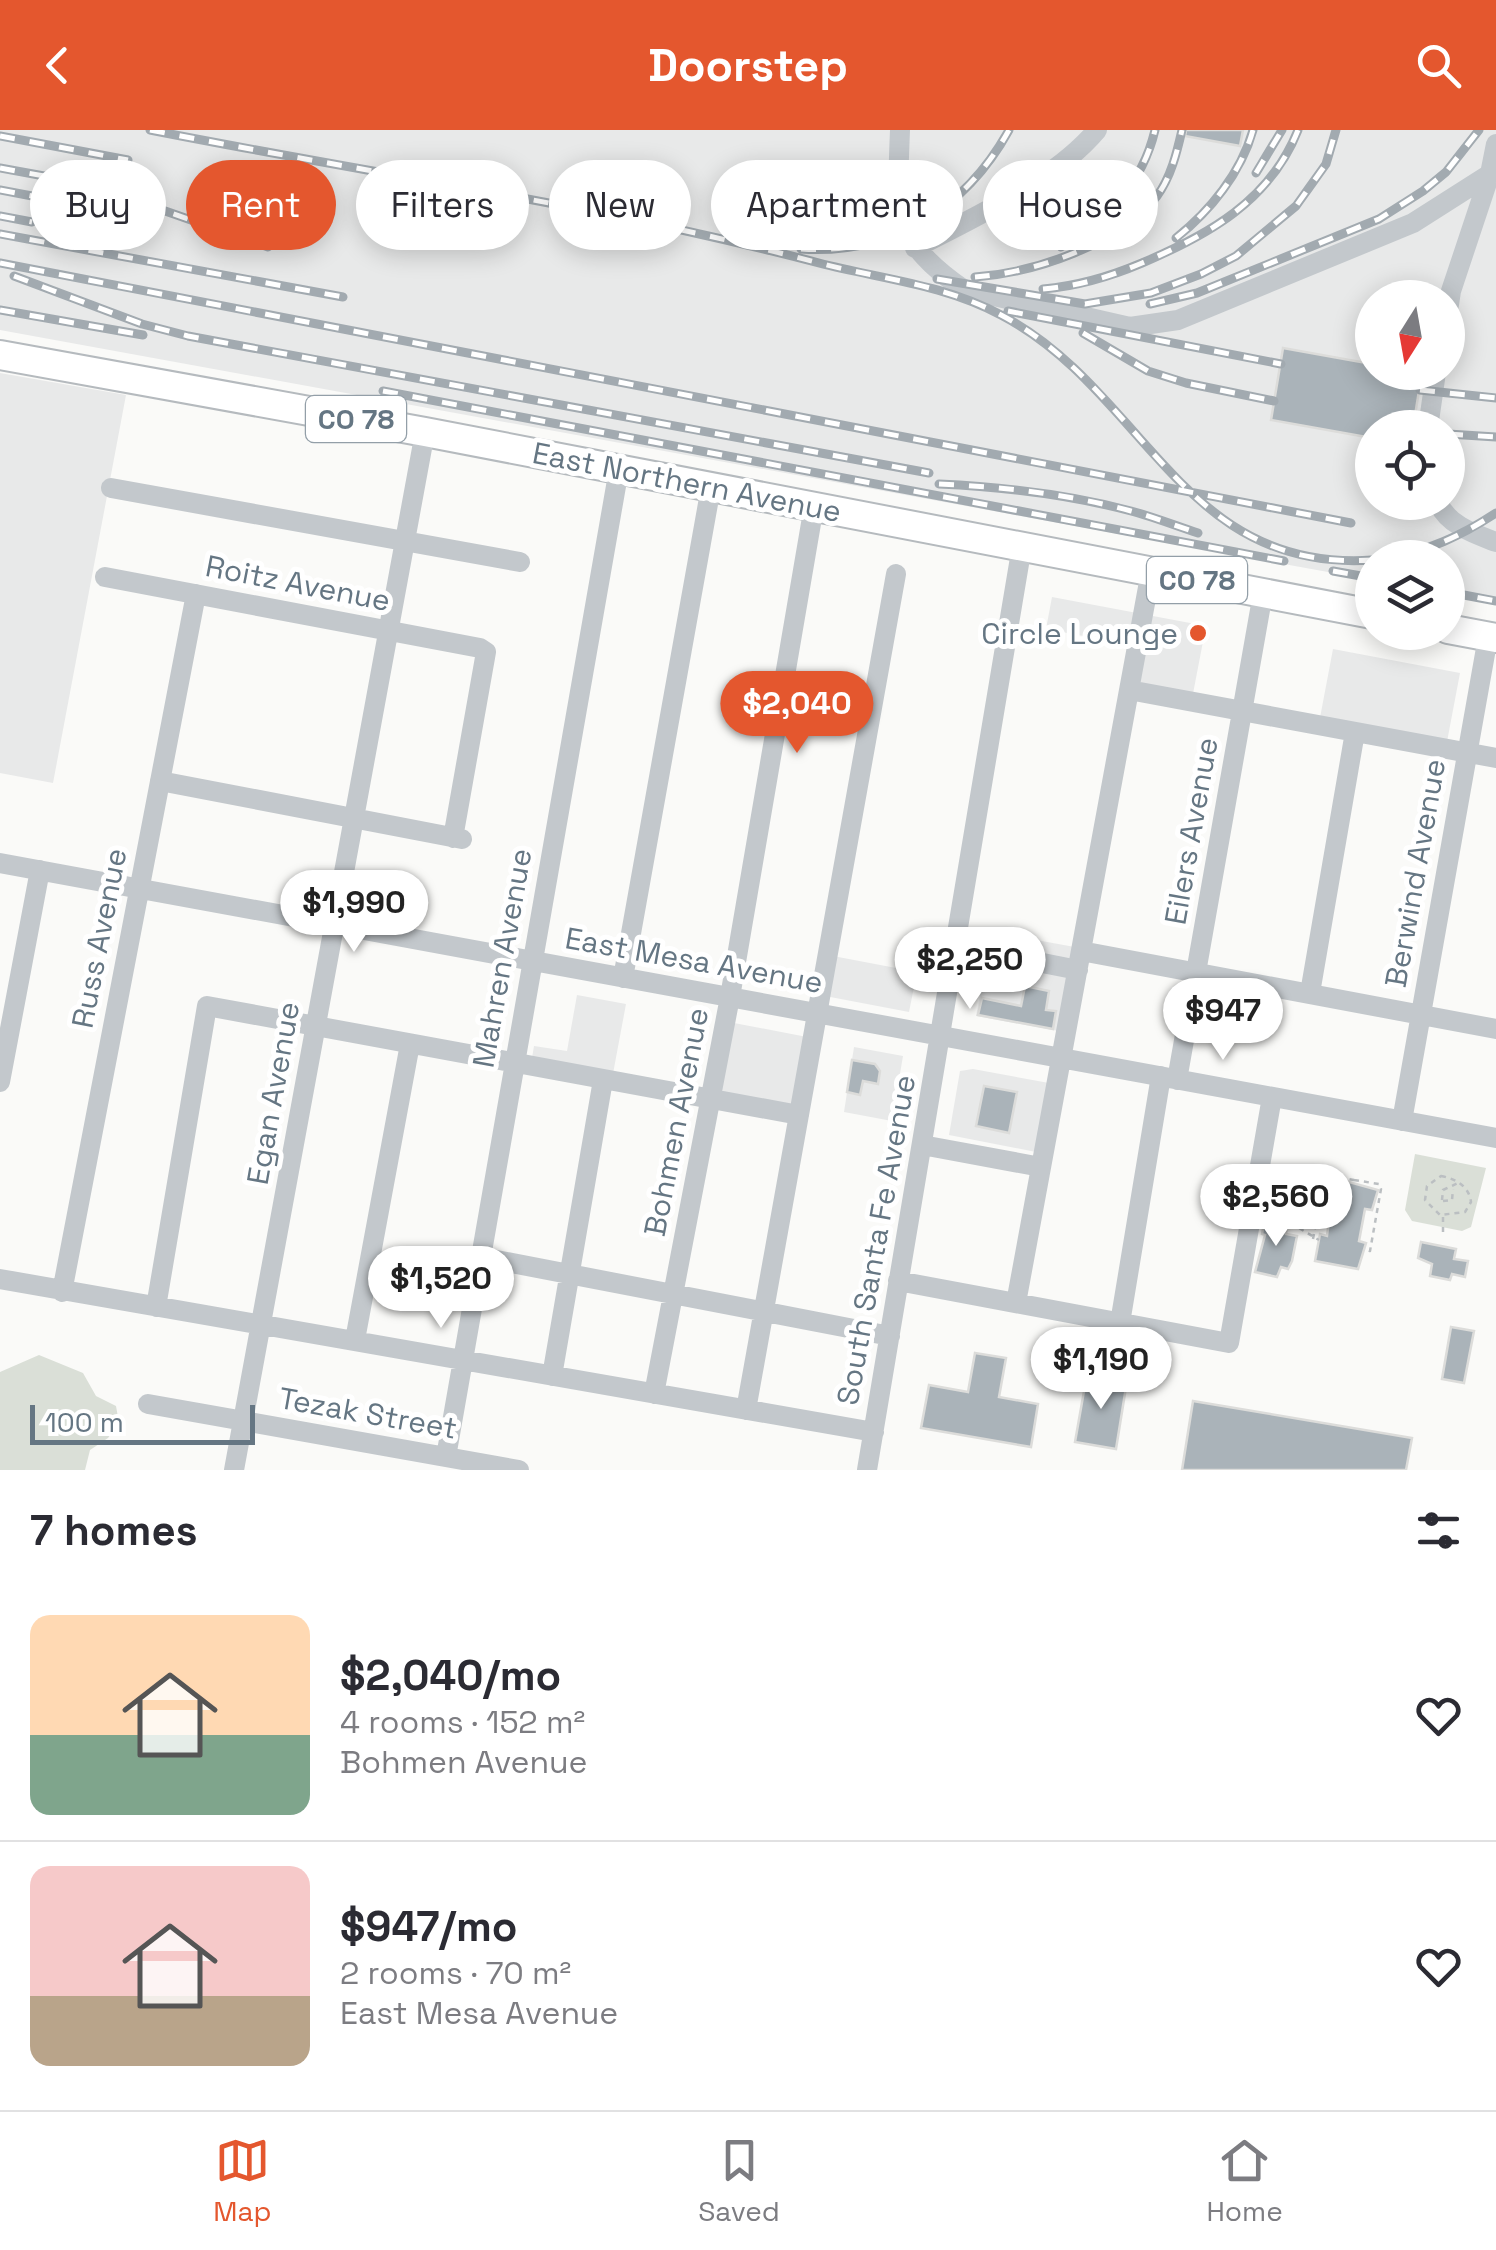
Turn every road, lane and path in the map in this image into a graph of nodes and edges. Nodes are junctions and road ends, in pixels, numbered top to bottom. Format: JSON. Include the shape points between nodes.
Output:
{"nodes":[{"id":1,"x":900,"y":130,"type":"edge"},
{"id":2,"x":1097,"y":130,"type":"edge"},
{"id":3,"x":1496,"y":144,"type":"edge"},
{"id":4,"x":899,"y":160,"type":"edge"},
{"id":5,"x":1490,"y":174,"type":"junction"},
{"id":6,"x":963,"y":222,"type":"edge"},
{"id":7,"x":916,"y":250,"type":"edge"},
{"id":8,"x":1458,"y":280,"type":"edge"},
{"id":9,"x":0,"y":355,"type":"edge"},
{"id":10,"x":425,"y":432,"type":"junction"},
{"id":11,"x":619,"y":470,"type":"junction"},
{"id":12,"x":711,"y":486,"type":"junction"},
{"id":13,"x":110,"y":488,"type":"dead end"},
{"id":14,"x":814,"y":506,"type":"junction"},
{"id":15,"x":1453,"y":520,"type":"edge"},
{"id":16,"x":404,"y":541,"type":"junction"},
{"id":17,"x":1496,"y":542,"type":"edge"},
{"id":18,"x":1022,"y":546,"type":"junction"},
{"id":19,"x":520,"y":562,"type":"dead end"},
{"id":20,"x":1152,"y":571,"type":"junction"},
{"id":21,"x":896,"y":574,"type":"dead end"},
{"id":22,"x":106,"y":577,"type":"dead end"},
{"id":23,"x":1263,"y":593,"type":"junction"},
{"id":24,"x":196,"y":594,"type":"junction"},
{"id":25,"x":1355,"y":611,"type":"edge"},
{"id":26,"x":388,"y":631,"type":"junction"},
{"id":27,"x":1465,"y":632,"type":"edge"},
{"id":28,"x":1492,"y":638,"type":"edge"},
{"id":29,"x":1129,"y":690,"type":"junction"},
{"id":30,"x":1242,"y":711,"type":"junction"},
{"id":31,"x":1354,"y":732,"type":"junction"},
{"id":32,"x":1468,"y":753,"type":"junction"},
{"id":33,"x":1496,"y":758,"type":"edge"},
{"id":34,"x":160,"y":782,"type":"junction"},
{"id":35,"x":354,"y":818,"type":"junction"},
{"id":36,"x":0,"y":863,"type":"edge"},
{"id":37,"x":40,"y":870,"type":"junction"},
{"id":38,"x":139,"y":889,"type":"junction"},
{"id":39,"x":334,"y":924,"type":"junction"},
{"id":40,"x":956,"y":946,"type":"junction"},
{"id":41,"x":1079,"y":960,"type":"junction"},
{"id":42,"x":532,"y":961,"type":"junction"},
{"id":43,"x":1196,"y":971,"type":"junction"},
{"id":44,"x":623,"y":978,"type":"junction"},
{"id":45,"x":1310,"y":993,"type":"junction"},
{"id":46,"x":730,"y":998,"type":"junction"},
{"id":47,"x":817,"y":1014,"type":"junction"},
{"id":48,"x":1420,"y":1014,"type":"junction"},
{"id":49,"x":316,"y":1026,"type":"junction"},
{"id":50,"x":1496,"y":1029,"type":"edge"},
{"id":51,"x":941,"y":1036,"type":"junction"},
{"id":52,"x":410,"y":1044,"type":"junction"},
{"id":53,"x":1061,"y":1058,"type":"junction"},
{"id":54,"x":514,"y":1063,"type":"junction"},
{"id":55,"x":1169,"y":1078,"type":"junction"},
{"id":56,"x":603,"y":1080,"type":"junction"},
{"id":57,"x":0,"y":1082,"type":"edge"},
{"id":58,"x":1272,"y":1097,"type":"junction"},
{"id":59,"x":710,"y":1100,"type":"junction"},
{"id":60,"x":799,"y":1115,"type":"junction"},
{"id":61,"x":1402,"y":1120,"type":"junction"},
{"id":62,"x":1496,"y":1138,"type":"edge"},
{"id":63,"x":922,"y":1145,"type":"junction"},
{"id":64,"x":1041,"y":1167,"type":"junction"},
{"id":65,"x":1459,"y":1182,"type":"junction"},
{"id":66,"x":1291,"y":1184,"type":"dead end"},
{"id":67,"x":1453,"y":1187,"type":"dead end"},
{"id":68,"x":1443,"y":1215,"type":"junction"},
{"id":69,"x":1268,"y":1216,"type":"dead end"},
{"id":70,"x":1284,"y":1221,"type":"junction"},
{"id":71,"x":1443,"y":1232,"type":"dead end"},
{"id":72,"x":1313,"y":1239,"type":"junction"},
{"id":73,"x":1319,"y":1240,"type":"dead end"},
{"id":74,"x":1365,"y":1250,"type":"dead end"},
{"id":75,"x":480,"y":1257,"type":"junction"},
{"id":76,"x":568,"y":1274,"type":"junction"},
{"id":77,"x":0,"y":1279,"type":"edge"},
{"id":78,"x":898,"y":1281,"type":"junction"},
{"id":79,"x":62,"y":1292,"type":"junction"},
{"id":80,"x":674,"y":1294,"type":"junction"},
{"id":81,"x":1016,"y":1303,"type":"junction"},
{"id":82,"x":156,"y":1307,"type":"junction"},
{"id":83,"x":763,"y":1311,"type":"junction"},
{"id":84,"x":261,"y":1323,"type":"junction"},
{"id":85,"x":1120,"y":1323,"type":"junction"},
{"id":86,"x":890,"y":1336,"type":"junction"},
{"id":87,"x":355,"y":1340,"type":"junction"},
{"id":88,"x":463,"y":1360,"type":"junction"},
{"id":89,"x":552,"y":1376,"type":"junction"},
{"id":90,"x":654,"y":1394,"type":"junction"},
{"id":91,"x":148,"y":1404,"type":"dead end"},
{"id":92,"x":746,"y":1410,"type":"junction"},
{"id":93,"x":243,"y":1421,"type":"junction"},
{"id":94,"x":874,"y":1432,"type":"junction"},
{"id":95,"x":446,"y":1457,"type":"junction"},
{"id":96,"x":234,"y":1470,"type":"edge"},
{"id":97,"x":519,"y":1470,"type":"edge"},
{"id":98,"x":867,"y":1470,"type":"edge"}],
"edges":[{"from":1,"to":4,"type":"street"},
{"from":2,"to":6,"type":"street","via":[[1012,197]]},
{"from":3,"to":5,"type":"street"},
{"from":5,"to":7,"type":"street","via":[[1413,223],[1178,320],[1130,327],[962,290]]},
{"from":5,"to":8,"type":"street"},
{"from":9,"to":10,"type":"main road","name":"East Northern Avenue","number":"CO 78"},
{"from":10,"to":11,"type":"main road","name":"East Northern Avenue","number":"CO 78"},
{"from":10,"to":16,"type":"street","name":"Egan Avenue"},
{"from":11,"to":12,"type":"main road","name":"East Northern Avenue","number":"CO 78"},
{"from":11,"to":42,"type":"street","name":"Mahren Avenue"},
{"from":12,"to":14,"type":"main road","name":"East Northern Avenue","number":"CO 78"},
{"from":12,"to":44,"type":"street"},
{"from":13,"to":16,"type":"street"},
{"from":14,"to":18,"type":"main road","name":"East Northern Avenue","number":"CO 78"},
{"from":14,"to":46,"type":"street","name":"Bohmen Avenue"},
{"from":15,"to":17,"type":"street"},
{"from":16,"to":19,"type":"street"},
{"from":16,"to":26,"type":"street","name":"Egan Avenue"},
{"from":18,"to":20,"type":"main road","name":"East Northern Avenue","number":"CO 78"},
{"from":18,"to":40,"type":"street","name":"South Santa Fe Avenue"},
{"from":20,"to":23,"type":"main road","name":"East Northern Avenue","number":"CO 78"},
{"from":20,"to":29,"type":"street"},
{"from":21,"to":47,"type":"street"},
{"from":22,"to":24,"type":"street","name":"Roitz Avenue"},
{"from":23,"to":25,"type":"main road","name":"East Northern Avenue","number":"CO 78"},
{"from":23,"to":30,"type":"street","name":"Eilers Avenue"},
{"from":24,"to":26,"type":"street","name":"Roitz Avenue"},
{"from":24,"to":34,"type":"street","name":"Russ Avenue"},
{"from":26,"to":35,"type":"street","name":"Egan Avenue"},
{"from":26,"to":35,"type":"street","name":"Roitz Avenue","via":[[486,652],[459,839]]},
{"from":27,"to":28,"type":"main road"},
{"from":28,"to":32,"type":"street","name":"Berwind Avenue"},
{"from":29,"to":30,"type":"street"},
{"from":29,"to":41,"type":"street"},
{"from":30,"to":31,"type":"street"},
{"from":30,"to":43,"type":"street","name":"Eilers Avenue"},
{"from":31,"to":32,"type":"street"},
{"from":31,"to":45,"type":"street"},
{"from":32,"to":33,"type":"street"},
{"from":32,"to":48,"type":"street","name":"Berwind Avenue"},
{"from":34,"to":35,"type":"street"},
{"from":34,"to":38,"type":"street","name":"Russ Avenue"},
{"from":35,"to":39,"type":"street","name":"Egan Avenue"},
{"from":36,"to":37,"type":"street","name":"East Mesa Avenue"},
{"from":37,"to":38,"type":"street","name":"East Mesa Avenue"},
{"from":37,"to":57,"type":"street"},
{"from":38,"to":39,"type":"street","name":"East Mesa Avenue"},
{"from":38,"to":79,"type":"street","name":"Russ Avenue"},
{"from":39,"to":42,"type":"street","name":"East Mesa Avenue"},
{"from":39,"to":49,"type":"street","name":"Egan Avenue"},
{"from":40,"to":41,"type":"street"},
{"from":40,"to":51,"type":"street","name":"South Santa Fe Avenue"},
{"from":41,"to":43,"type":"street"},
{"from":41,"to":53,"type":"street"},
{"from":42,"to":44,"type":"street","name":"East Mesa Avenue"},
{"from":42,"to":54,"type":"street","name":"Mahren Avenue"},
{"from":43,"to":45,"type":"street"},
{"from":43,"to":55,"type":"street","name":"Eilers Avenue"},
{"from":44,"to":46,"type":"street","name":"East Mesa Avenue"},
{"from":45,"to":48,"type":"street"},
{"from":46,"to":47,"type":"street","name":"East Mesa Avenue"},
{"from":46,"to":59,"type":"street","name":"Bohmen Avenue"},
{"from":47,"to":51,"type":"street","name":"East Mesa Avenue"},
{"from":47,"to":60,"type":"street"},
{"from":48,"to":50,"type":"street"},
{"from":48,"to":61,"type":"street","name":"Berwind Avenue"},
{"from":49,"to":52,"type":"street"},
{"from":49,"to":82,"type":"street","via":[[208,1006]]},
{"from":49,"to":84,"type":"street","name":"Egan Avenue"},
{"from":51,"to":53,"type":"street","name":"East Mesa Avenue"},
{"from":51,"to":63,"type":"street","name":"South Santa Fe Avenue"},
{"from":52,"to":54,"type":"street"},
{"from":52,"to":87,"type":"street"},
{"from":53,"to":55,"type":"street","name":"East Mesa Avenue"},
{"from":53,"to":64,"type":"street"},
{"from":54,"to":56,"type":"street"},
{"from":54,"to":75,"type":"street","name":"Mahren Avenue"},
{"from":55,"to":58,"type":"street","name":"East Mesa Avenue"},
{"from":55,"to":85,"type":"street","name":"Eilers Avenue"},
{"from":56,"to":59,"type":"street"},
{"from":56,"to":76,"type":"street"},
{"from":58,"to":61,"type":"street","name":"East Mesa Avenue"},
{"from":58,"to":85,"type":"street","via":[[1230,1343]]},
{"from":59,"to":60,"type":"street"},
{"from":59,"to":80,"type":"street","name":"Bohmen Avenue"},
{"from":60,"to":83,"type":"street"},
{"from":61,"to":62,"type":"street","name":"East Mesa Avenue"},
{"from":63,"to":64,"type":"street"},
{"from":63,"to":78,"type":"street","name":"South Santa Fe Avenue"},
{"from":64,"to":81,"type":"street"},
{"from":65,"to":67,"type":"path"},
{"from":65,"to":68,"type":"path","via":[[1470,1196],[1469,1208]]},
{"from":65,"to":68,"type":"path","via":[[1441,1176],[1427,1186],[1425,1200]]},
{"from":66,"to":70,"type":"path"},
{"from":68,"to":71,"type":"path"},
{"from":69,"to":70,"type":"path"},
{"from":70,"to":72,"type":"path"},
{"from":72,"to":73,"type":"path"},
{"from":72,"to":74,"type":"path","via":[[1325,1175],[1378,1184]]},
{"from":75,"to":76,"type":"street"},
{"from":75,"to":88,"type":"street","name":"Mahren Avenue"},
{"from":76,"to":80,"type":"street"},
{"from":76,"to":89,"type":"street"},
{"from":77,"to":79,"type":"street"},
{"from":78,"to":81,"type":"street"},
{"from":78,"to":86,"type":"street","name":"South Santa Fe Avenue"},
{"from":79,"to":82,"type":"street"},
{"from":80,"to":83,"type":"street"},
{"from":80,"to":90,"type":"street","name":"Bohmen Avenue"},
{"from":81,"to":85,"type":"street"},
{"from":82,"to":84,"type":"street"},
{"from":83,"to":86,"type":"street"},
{"from":83,"to":92,"type":"street"},
{"from":84,"to":87,"type":"street"},
{"from":84,"to":93,"type":"street","name":"Egan Avenue"},
{"from":86,"to":94,"type":"street","name":"South Santa Fe Avenue"},
{"from":87,"to":88,"type":"street"},
{"from":88,"to":89,"type":"street"},
{"from":88,"to":95,"type":"street","name":"Mahren Avenue"},
{"from":89,"to":90,"type":"street"},
{"from":90,"to":92,"type":"street"},
{"from":91,"to":93,"type":"street","name":"Tezak Street"},
{"from":92,"to":94,"type":"street"},
{"from":93,"to":95,"type":"street","name":"Tezak Street"},
{"from":93,"to":96,"type":"street","name":"Egan Avenue"},
{"from":94,"to":98,"type":"street","name":"South Santa Fe Avenue"},
{"from":95,"to":97,"type":"street","name":"Tezak Street"}]}
